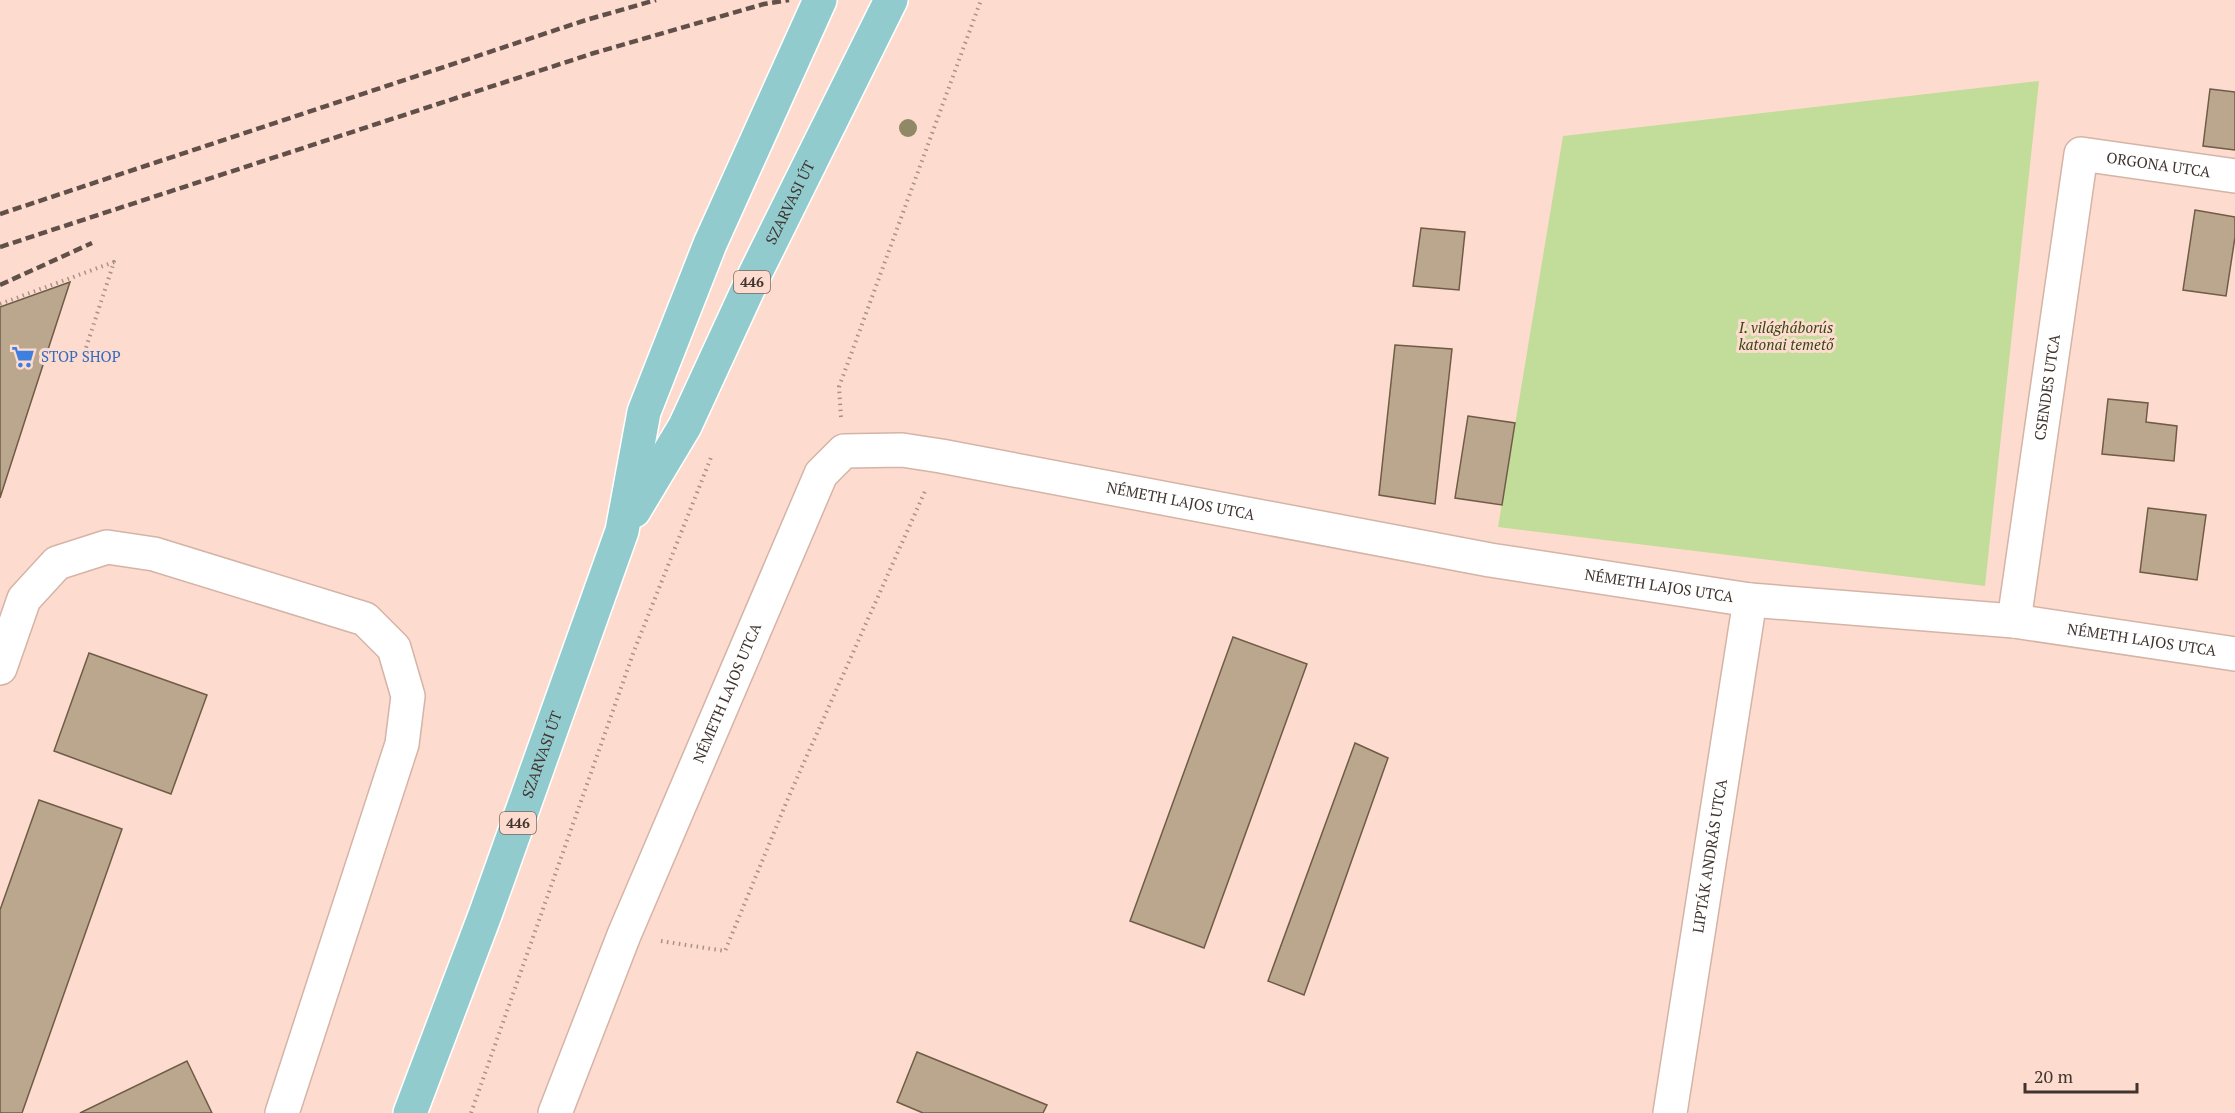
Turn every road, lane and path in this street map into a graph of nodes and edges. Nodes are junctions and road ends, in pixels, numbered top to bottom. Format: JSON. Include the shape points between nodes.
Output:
{"nodes":[{"id":1,"x":820,"y":0,"type":"edge"},
{"id":2,"x":891,"y":0,"type":"edge"},
{"id":3,"x":981,"y":0,"type":"edge"},
{"id":4,"x":2081,"y":154,"type":"joint"},
{"id":5,"x":2235,"y":176,"type":"edge"},
{"id":6,"x":0,"y":304,"type":"edge"},
{"id":7,"x":81,"y":363,"type":"dead end"},
{"id":8,"x":714,"y":451,"type":"dead end"},
{"id":9,"x":844,"y":451,"type":"junction"},
{"id":10,"x":941,"y":456,"type":"junction"},
{"id":11,"x":622,"y":531,"type":"junction"},
{"id":12,"x":1750,"y":600,"type":"junction"},
{"id":13,"x":2014,"y":621,"type":"junction"},
{"id":14,"x":2235,"y":654,"type":"edge"},
{"id":15,"x":0,"y":668,"type":"edge"},
{"id":16,"x":624,"y":935,"type":"junction"},
{"id":17,"x":282,"y":1113,"type":"edge"},
{"id":18,"x":410,"y":1113,"type":"edge"},
{"id":19,"x":471,"y":1113,"type":"edge"},
{"id":20,"x":555,"y":1113,"type":"edge"},
{"id":21,"x":1670,"y":1113,"type":"edge"}],
"edges":[{"from":1,"to":11,"type":"main road","name":"SZARVASI ÚT","number":"446","via":[[710,244],[644,412]]},
{"from":2,"to":11,"type":"main road","name":"SZARVASI ÚT","number":"446","via":[[756,272],[685,426]]},
{"from":3,"to":9,"type":"path","via":[[839,387]]},
{"from":4,"to":5,"type":"street","name":"ORGONA UTCA"},
{"from":4,"to":13,"type":"street","name":"CSENDES UTCA"},
{"from":6,"to":7,"type":"path","via":[[114,262]]},
{"from":8,"to":19,"type":"path","via":[[633,651]]},
{"from":9,"to":10,"type":"street","name":"NÉMETH LAJOS UTCA","via":[[902,450]]},
{"from":9,"to":16,"type":"street","name":"NÉMETH LAJOS UTCA","via":[[821,474]]},
{"from":10,"to":12,"type":"street","name":"NÉMETH LAJOS UTCA","via":[[1490,560]]},
{"from":10,"to":16,"type":"path","via":[[789,796],[725,951]]},
{"from":11,"to":18,"type":"main road","name":"SZARVASI ÚT","number":"446"},
{"from":12,"to":13,"type":"street","name":"NÉMETH LAJOS UTCA"},
{"from":12,"to":21,"type":"street","name":"LIPTÁK ANDRÁS UTCA"},
{"from":13,"to":14,"type":"street","name":"NÉMETH LAJOS UTCA"},
{"from":15,"to":17,"type":"street","via":[[24,599],[57,562],[106,547],[154,554],[365,619],[394,648],[408,696],[402,744]]},
{"from":16,"to":20,"type":"street","name":"NÉMETH LAJOS UTCA"}]}
